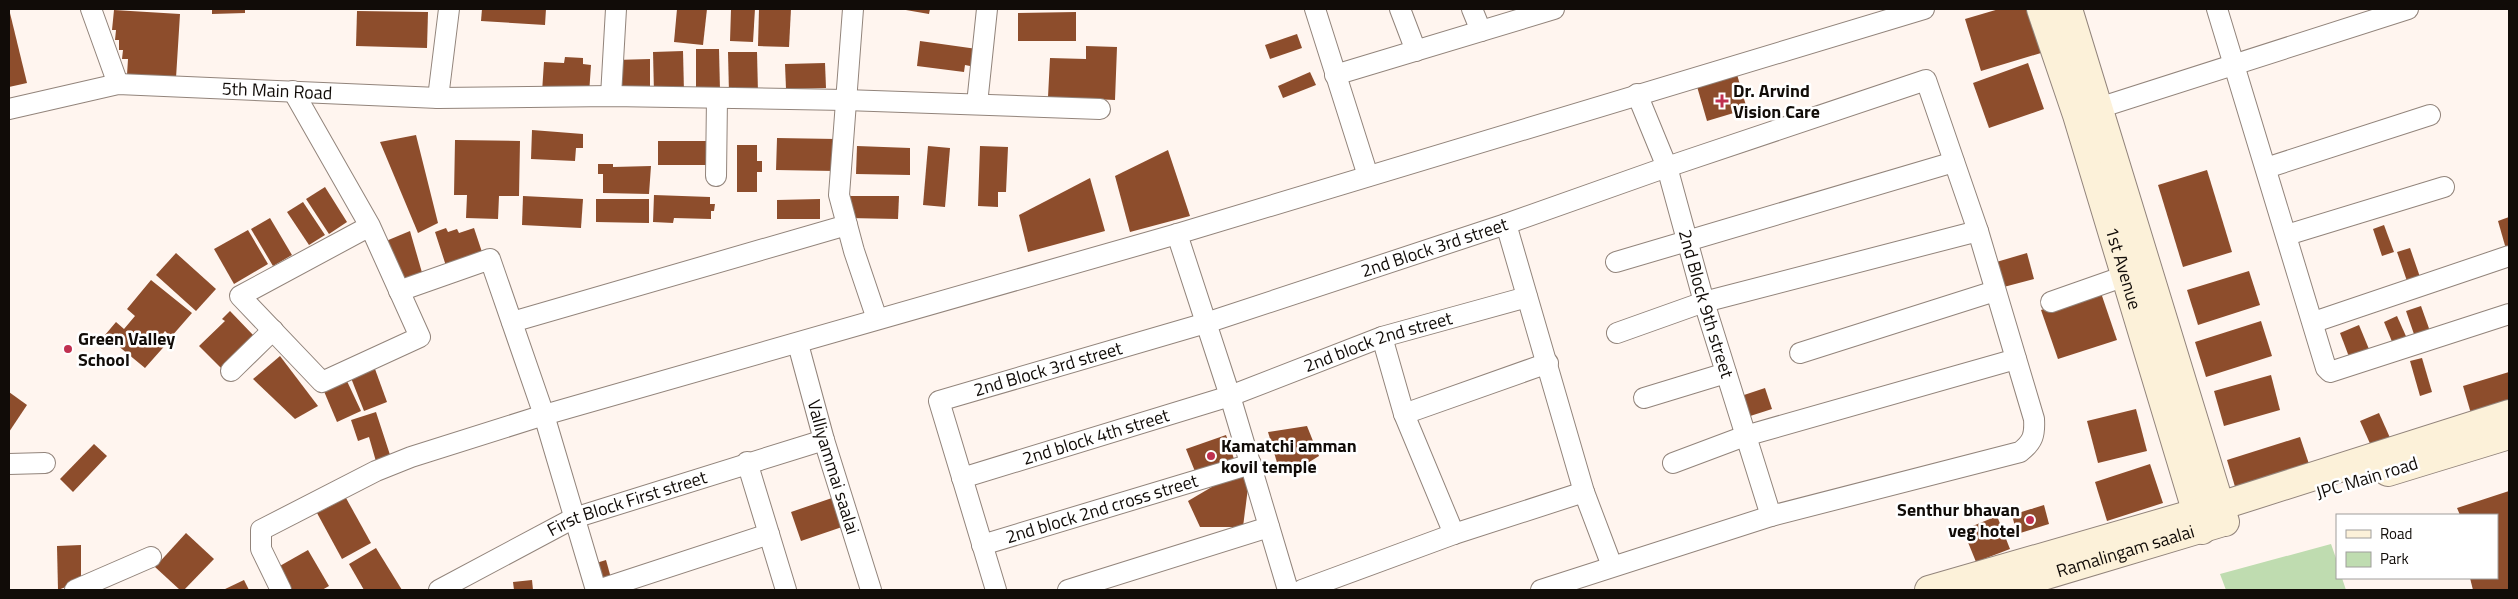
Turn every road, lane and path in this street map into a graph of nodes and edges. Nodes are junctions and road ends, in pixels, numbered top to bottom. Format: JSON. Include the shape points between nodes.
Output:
{"nodes":[{"id":1,"x":91,"y":9,"type":"edge"},
{"id":2,"x":450,"y":9,"type":"edge"},
{"id":3,"x":616,"y":9,"type":"edge"},
{"id":4,"x":853,"y":9,"type":"edge"},
{"id":5,"x":987,"y":9,"type":"edge"},
{"id":6,"x":1316,"y":9,"type":"edge"},
{"id":7,"x":1400,"y":9,"type":"edge"},
{"id":8,"x":1472,"y":9,"type":"edge"},
{"id":9,"x":1554,"y":9,"type":"edge"},
{"id":10,"x":2041,"y":9,"type":"edge"},
{"id":11,"x":2068,"y":9,"type":"edge"},
{"id":12,"x":2217,"y":9,"type":"edge"},
{"id":13,"x":2408,"y":9,"type":"edge"},
{"id":14,"x":1912,"y":10,"type":"edge"},
{"id":15,"x":1481,"y":31,"type":"junction"},
{"id":16,"x":1416,"y":51,"type":"junction"},
{"id":17,"x":2234,"y":64,"type":"junction"},
{"id":18,"x":1335,"y":75,"type":"junction"},
{"id":19,"x":118,"y":84,"type":"junction"},
{"id":20,"x":293,"y":91,"type":"junction"},
{"id":21,"x":1637,"y":94,"type":"junction"},
{"id":22,"x":610,"y":96,"type":"junction"},
{"id":23,"x":438,"y":98,"type":"junction"},
{"id":24,"x":717,"y":98,"type":"junction"},
{"id":25,"x":845,"y":100,"type":"junction"},
{"id":26,"x":978,"y":104,"type":"junction"},
{"id":27,"x":9,"y":109,"type":"edge"},
{"id":28,"x":1100,"y":109,"type":"dead end"},
{"id":29,"x":2087,"y":112,"type":"junction"},
{"id":30,"x":2430,"y":115,"type":"dead end"},
{"id":31,"x":1954,"y":162,"type":"junction"},
{"id":32,"x":1667,"y":167,"type":"junction"},
{"id":33,"x":2266,"y":168,"type":"junction"},
{"id":34,"x":716,"y":176,"type":"dead end"},
{"id":35,"x":1368,"y":176,"type":"junction"},
{"id":36,"x":2444,"y":187,"type":"dead end"},
{"id":37,"x":1506,"y":224,"type":"junction"},
{"id":38,"x":847,"y":225,"type":"junction"},
{"id":39,"x":370,"y":226,"type":"junction"},
{"id":40,"x":1978,"y":231,"type":"junction"},
{"id":41,"x":1177,"y":234,"type":"junction"},
{"id":42,"x":2287,"y":235,"type":"junction"},
{"id":43,"x":1686,"y":240,"type":"junction"},
{"id":44,"x":2509,"y":256,"type":"edge"},
{"id":45,"x":1616,"y":262,"type":"dead end"},
{"id":46,"x":2125,"y":276,"type":"junction"},
{"id":47,"x":1995,"y":290,"type":"junction"},
{"id":48,"x":399,"y":291,"type":"junction"},
{"id":49,"x":1527,"y":297,"type":"junction"},
{"id":50,"x":1704,"y":302,"type":"junction"},
{"id":51,"x":2050,"y":302,"type":"dead end"},
{"id":52,"x":2509,"y":314,"type":"edge"},
{"id":53,"x":878,"y":319,"type":"junction"},
{"id":54,"x":512,"y":322,"type":"junction"},
{"id":55,"x":2314,"y":322,"type":"junction"},
{"id":56,"x":1206,"y":323,"type":"junction"},
{"id":57,"x":273,"y":330,"type":"junction"},
{"id":58,"x":1617,"y":333,"type":"dead end"},
{"id":59,"x":1382,"y":337,"type":"junction"},
{"id":60,"x":798,"y":344,"type":"junction"},
{"id":61,"x":1800,"y":353,"type":"dead end"},
{"id":62,"x":2016,"y":359,"type":"junction"},
{"id":63,"x":1548,"y":363,"type":"junction"},
{"id":64,"x":230,"y":371,"type":"dead end"},
{"id":65,"x":1726,"y":373,"type":"junction"},
{"id":66,"x":1230,"y":396,"type":"junction"},
{"id":67,"x":1644,"y":398,"type":"dead end"},
{"id":68,"x":1404,"y":414,"type":"junction"},
{"id":69,"x":2509,"y":414,"type":"edge"},
{"id":70,"x":544,"y":415,"type":"junction"},
{"id":71,"x":2509,"y":435,"type":"edge"},
{"id":72,"x":1745,"y":436,"type":"junction"},
{"id":73,"x":824,"y":440,"type":"junction"},
{"id":74,"x":747,"y":462,"type":"junction"},
{"id":75,"x":45,"y":463,"type":"dead end"},
{"id":76,"x":9,"y":464,"type":"edge"},
{"id":77,"x":1251,"y":464,"type":"junction"},
{"id":78,"x":1672,"y":464,"type":"dead end"},
{"id":79,"x":962,"y":478,"type":"junction"},
{"id":80,"x":1584,"y":492,"type":"junction"},
{"id":81,"x":1771,"y":516,"type":"junction"},
{"id":82,"x":2211,"y":517,"type":"junction"},
{"id":83,"x":574,"y":518,"type":"junction"},
{"id":84,"x":1270,"y":527,"type":"junction"},
{"id":85,"x":769,"y":534,"type":"junction"},
{"id":86,"x":1454,"y":534,"type":"junction"},
{"id":87,"x":982,"y":545,"type":"junction"},
{"id":88,"x":151,"y":557,"type":"dead end"},
{"id":89,"x":1612,"y":566,"type":"junction"},
{"id":90,"x":76,"y":590,"type":"edge"},
{"id":91,"x":281,"y":590,"type":"edge"},
{"id":92,"x":439,"y":590,"type":"edge"},
{"id":93,"x":597,"y":590,"type":"edge"},
{"id":94,"x":786,"y":590,"type":"edge"},
{"id":95,"x":870,"y":590,"type":"edge"},
{"id":96,"x":996,"y":590,"type":"edge"},
{"id":97,"x":1068,"y":590,"type":"edge"},
{"id":98,"x":1288,"y":590,"type":"edge"},
{"id":99,"x":1302,"y":590,"type":"edge"},
{"id":100,"x":1542,"y":590,"type":"edge"},
{"id":101,"x":1929,"y":590,"type":"edge"},
{"id":102,"x":1996,"y":590,"type":"edge"}],
"edges":[{"from":1,"to":19,"type":"street"},
{"from":2,"to":23,"type":"street"},
{"from":3,"to":22,"type":"street"},
{"from":4,"to":25,"type":"street"},
{"from":5,"to":26,"type":"street"},
{"from":6,"to":18,"type":"street"},
{"from":7,"to":16,"type":"street"},
{"from":8,"to":15,"type":"street"},
{"from":9,"to":15,"type":"street"},
{"from":10,"to":29,"type":"main road","name":"1st Avenue"},
{"from":11,"to":29,"type":"main road","name":"1st Avenue"},
{"from":12,"to":17,"type":"street"},
{"from":13,"to":17,"type":"street"},
{"from":14,"to":21,"type":"street"},
{"from":15,"to":16,"type":"street"},
{"from":16,"to":18,"type":"street"},
{"from":17,"to":29,"type":"street"},
{"from":17,"to":33,"type":"street"},
{"from":18,"to":35,"type":"street"},
{"from":19,"to":20,"type":"street","name":"5th Main Road"},
{"from":19,"to":27,"type":"street","name":"5th Main Road"},
{"from":20,"to":23,"type":"street","name":"5th Main Road"},
{"from":20,"to":39,"type":"street"},
{"from":21,"to":32,"type":"street","name":"2nd Block 9th street"},
{"from":21,"to":35,"type":"street"},
{"from":22,"to":23,"type":"street","name":"5th Main Road"},
{"from":22,"to":24,"type":"street","name":"5th Main Road"},
{"from":24,"to":25,"type":"street","name":"5th Main Road"},
{"from":24,"to":34,"type":"street"},
{"from":25,"to":26,"type":"street","name":"5th Main Road"},
{"from":25,"to":38,"type":"street","via":[[839,195]]},
{"from":26,"to":28,"type":"street","name":"5th Main Road"},
{"from":29,"to":46,"type":"main road","name":"1st Avenue"},
{"from":29,"to":82,"type":"main road","name":"1st Avenue"},
{"from":30,"to":33,"type":"street"},
{"from":31,"to":32,"type":"street","name":"2nd Block 3rd street","via":[[1926,80]]},
{"from":31,"to":40,"type":"street"},
{"from":31,"to":43,"type":"street"},
{"from":32,"to":37,"type":"street","name":"2nd Block 3rd street"},
{"from":32,"to":43,"type":"street","name":"2nd Block 9th street"},
{"from":33,"to":42,"type":"street"},
{"from":35,"to":41,"type":"street"},
{"from":36,"to":42,"type":"street"},
{"from":37,"to":49,"type":"street"},
{"from":37,"to":56,"type":"street","name":"2nd Block 3rd street"},
{"from":38,"to":53,"type":"street"},
{"from":38,"to":54,"type":"street"},
{"from":39,"to":48,"type":"street"},
{"from":39,"to":57,"type":"street","via":[[240,296]]},
{"from":40,"to":47,"type":"street"},
{"from":40,"to":50,"type":"street"},
{"from":41,"to":53,"type":"street"},
{"from":41,"to":56,"type":"street"},
{"from":42,"to":55,"type":"street"},
{"from":43,"to":45,"type":"street"},
{"from":43,"to":50,"type":"street","name":"2nd Block 9th street"},
{"from":44,"to":55,"type":"street"},
{"from":46,"to":51,"type":"street"},
{"from":46,"to":82,"type":"main road","name":"1st Avenue"},
{"from":47,"to":61,"type":"street"},
{"from":47,"to":62,"type":"street"},
{"from":48,"to":54,"type":"street","via":[[490,259]]},
{"from":48,"to":57,"type":"street","via":[[420,337],[322,382]]},
{"from":49,"to":59,"type":"street","name":"2nd block 2nd street"},
{"from":49,"to":63,"type":"street"},
{"from":50,"to":58,"type":"street"},
{"from":50,"to":65,"type":"street","name":"2nd Block 9th street"},
{"from":52,"to":55,"type":"street","via":[[2330,372],[2326,368]]},
{"from":53,"to":60,"type":"street"},
{"from":54,"to":70,"type":"street"},
{"from":56,"to":66,"type":"street"},
{"from":56,"to":79,"type":"street","name":"2nd Block 3rd street","via":[[939,401]]},
{"from":57,"to":64,"type":"street"},
{"from":59,"to":66,"type":"street","name":"2nd block 2nd street"},
{"from":59,"to":68,"type":"street"},
{"from":60,"to":70,"type":"street"},
{"from":60,"to":73,"type":"street","name":"Valliyammai saalai"},
{"from":62,"to":72,"type":"street"},
{"from":62,"to":81,"type":"street","via":[[2034,419],[2035,433],[2030,444],[2020,452]]},
{"from":63,"to":68,"type":"street"},
{"from":63,"to":80,"type":"street"},
{"from":65,"to":67,"type":"street"},
{"from":65,"to":72,"type":"street","name":"2nd Block 9th street"},
{"from":66,"to":77,"type":"street"},
{"from":66,"to":79,"type":"street","name":"2nd block 4th street"},
{"from":68,"to":86,"type":"street"},
{"from":69,"to":82,"type":"main road"},
{"from":70,"to":83,"type":"street"},
{"from":70,"to":91,"type":"street","via":[[376,471],[261,530],[261,549]]},
{"from":71,"to":82,"type":"main road","name":"JPC Main road"},
{"from":72,"to":78,"type":"street"},
{"from":72,"to":81,"type":"street","name":"2nd Block 9th street"},
{"from":73,"to":74,"type":"street","name":"First Block First street"},
{"from":73,"to":95,"type":"street","name":"Valliyammai saalai"},
{"from":74,"to":83,"type":"street","name":"First Block First street"},
{"from":74,"to":85,"type":"street"},
{"from":75,"to":76,"type":"street"},
{"from":77,"to":84,"type":"street"},
{"from":77,"to":87,"type":"street","name":"2nd block 2nd cross street"},
{"from":79,"to":87,"type":"street"},
{"from":80,"to":86,"type":"street"},
{"from":80,"to":89,"type":"street"},
{"from":81,"to":89,"type":"street"},
{"from":82,"to":101,"type":"main road"},
{"from":82,"to":102,"type":"main road","name":"Ramalingam saalai"},
{"from":83,"to":92,"type":"street","name":"First Block First street"},
{"from":83,"to":93,"type":"street"},
{"from":84,"to":97,"type":"street"},
{"from":84,"to":98,"type":"street"},
{"from":85,"to":93,"type":"street"},
{"from":85,"to":94,"type":"street"},
{"from":86,"to":99,"type":"street"},
{"from":87,"to":96,"type":"street"},
{"from":88,"to":90,"type":"street"},
{"from":89,"to":100,"type":"street"}]}
